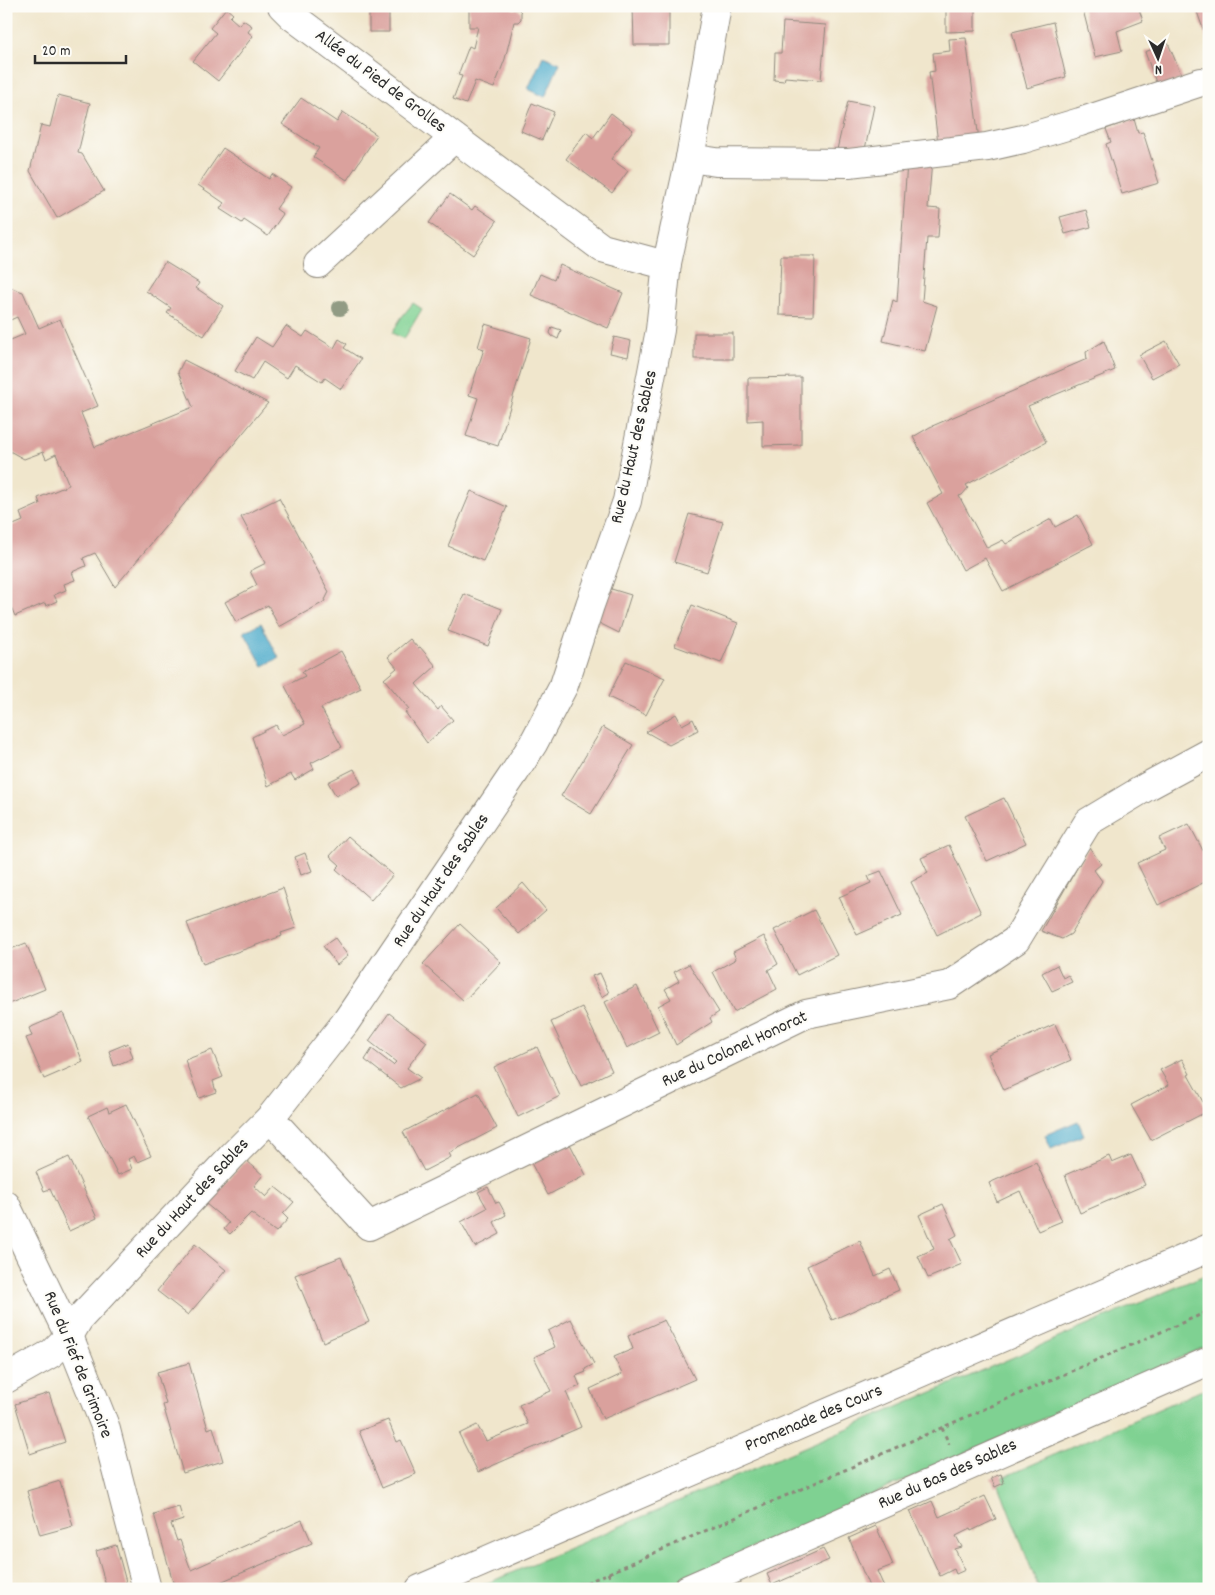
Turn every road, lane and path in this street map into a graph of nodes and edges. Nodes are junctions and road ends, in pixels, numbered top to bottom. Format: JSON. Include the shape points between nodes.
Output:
{"nodes":[{"id":1,"x":282,"y":6,"type":"edge"},
{"id":2,"x":716,"y":6,"type":"edge"},
{"id":3,"x":1200,"y":82,"type":"dead end"},
{"id":4,"x":454,"y":138,"type":"junction"},
{"id":5,"x":690,"y":158,"type":"junction"},
{"id":6,"x":318,"y":264,"type":"dead end"},
{"id":7,"x":667,"y":264,"type":"junction"},
{"id":8,"x":1209,"y":753,"type":"edge"},
{"id":9,"x":270,"y":1118,"type":"junction"},
{"id":10,"x":6,"y":1205,"type":"edge"},
{"id":11,"x":1209,"y":1248,"type":"edge"},
{"id":12,"x":1209,"y":1311,"type":"edge"},
{"id":13,"x":69,"y":1336,"type":"junction"},
{"id":14,"x":1209,"y":1361,"type":"edge"},
{"id":15,"x":6,"y":1380,"type":"edge"},
{"id":16,"x":608,"y":1573,"type":"junction"},
{"id":17,"x":148,"y":1589,"type":"edge"},
{"id":18,"x":420,"y":1589,"type":"edge"},
{"id":19,"x":572,"y":1589,"type":"edge"},
{"id":20,"x":616,"y":1589,"type":"edge"},
{"id":21,"x":688,"y":1589,"type":"edge"}],
"edges":[{"from":1,"to":4,"type":"street","name":"Allée du Pied de Grolles"},
{"from":2,"to":5,"type":"street","name":"Rue du Haut des Sables"},
{"from":3,"to":5,"type":"street","via":[[1080,122],[987,147],[848,163],[716,162]]},
{"from":4,"to":6,"type":"street"},
{"from":4,"to":7,"type":"street","via":[[602,248]]},
{"from":5,"to":7,"type":"street","name":"Rue du Haut des Sables"},
{"from":7,"to":9,"type":"street","name":"Rue du Haut des Sables","via":[[660,330],[627,501],[564,685],[510,780],[345,1023]]},
{"from":8,"to":9,"type":"street","name":"Rue du Colonel Honorat","via":[[1088,822],[1016,940],[948,985],[806,1014],[369,1226]]},
{"from":9,"to":13,"type":"street","name":"Rue du Haut des Sables","via":[[79,1319]]},
{"from":10,"to":13,"type":"street","name":"Rue du Fief de Grimoire"},
{"from":11,"to":18,"type":"street","name":"Promenade des Cours"},
{"from":12,"to":16,"type":"path"},
{"from":13,"to":15,"type":"street","name":"Rue du Haut des Sables","via":[[52,1353]]},
{"from":13,"to":17,"type":"street","name":"Rue du Fief de Grimoire","via":[[106,1426]]},
{"from":14,"to":21,"type":"street","name":"Rue du Bas des Sables"},
{"from":16,"to":19,"type":"path"},
{"from":16,"to":20,"type":"path"}]}
